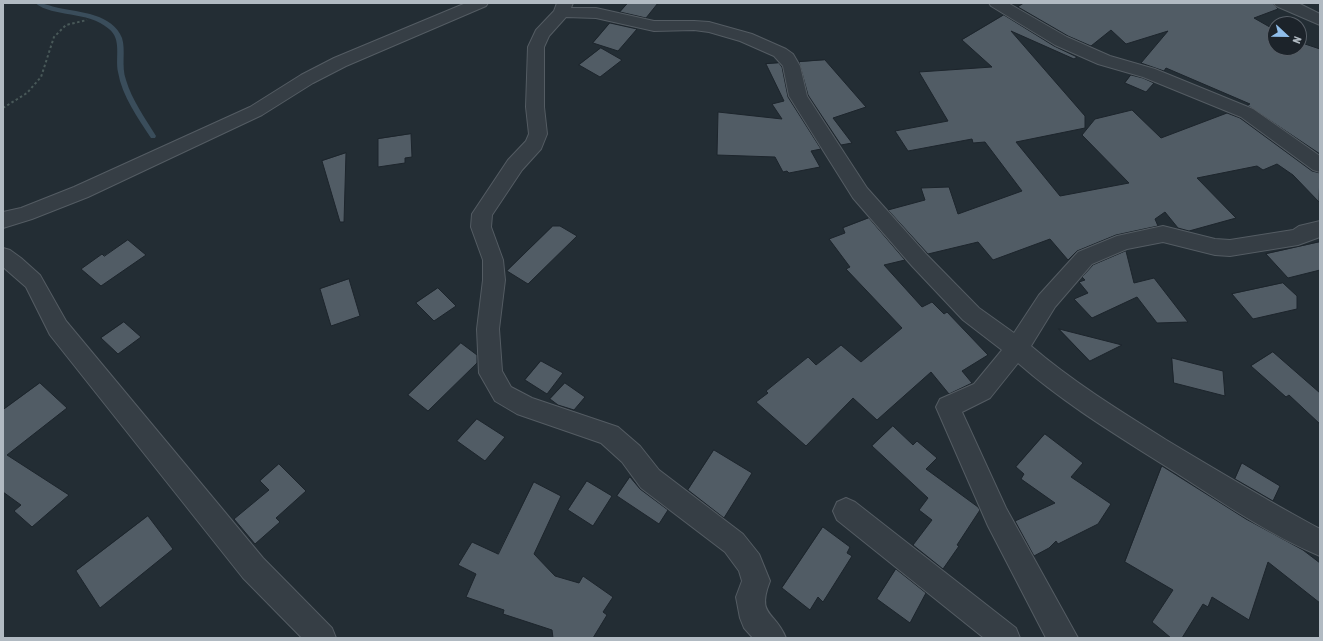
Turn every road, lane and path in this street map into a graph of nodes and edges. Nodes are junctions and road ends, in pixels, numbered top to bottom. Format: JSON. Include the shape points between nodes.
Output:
{"nodes":[{"id":1,"x":480,"y":3,"type":"edge"},
{"id":2,"x":997,"y":3,"type":"edge"},
{"id":3,"x":1282,"y":3,"type":"edge"},
{"id":4,"x":563,"y":8,"type":"edge"},
{"id":5,"x":87,"y":20,"type":"dead end"},
{"id":6,"x":1320,"y":20,"type":"edge"},
{"id":7,"x":3,"y":108,"type":"edge"},
{"id":8,"x":1320,"y":164,"type":"edge"},
{"id":9,"x":3,"y":220,"type":"edge"},
{"id":10,"x":1320,"y":229,"type":"edge"},
{"id":11,"x":3,"y":256,"type":"edge"},
{"id":12,"x":1017,"y":348,"type":"junction"},
{"id":13,"x":846,"y":511,"type":"dead end"},
{"id":14,"x":1320,"y":543,"type":"edge"},
{"id":15,"x":322,"y":638,"type":"edge"},
{"id":16,"x":772,"y":638,"type":"edge"},
{"id":17,"x":1006,"y":638,"type":"edge"},
{"id":18,"x":1064,"y":638,"type":"edge"}],
"edges":[{"from":1,"to":9,"type":"street","via":[[340,62],[256,111],[81,192],[33,212]]},
{"from":2,"to":8,"type":"street","via":[[1061,41],[1104,60],[1149,73],[1246,113]]},
{"from":3,"to":6,"type":"street"},
{"from":4,"to":12,"type":"street","via":[[599,13],[649,25],[700,26],[716,29],[750,40],[788,58],[792,65],[794,87],[798,96],[860,192],[918,260],[971,314]]},
{"from":4,"to":16,"type":"street","via":[[542,34],[536,47],[535,107],[538,134],[531,149],[515,165],[482,214],[481,227],[493,260],[494,280],[488,329],[491,373],[503,394],[525,406],[609,435],[632,454],[650,479],[734,543],[750,563],[756,581],[750,597],[754,618]]},
{"from":5,"to":7,"type":"path","via":[[66,25],[54,37],[41,77],[27,93]]},
{"from":10,"to":12,"type":"street","via":[[1298,237],[1230,248],[1215,247],[1163,234],[1124,242],[1085,258],[1047,301]]},
{"from":11,"to":15,"type":"street","via":[[33,281],[58,328],[253,568]]},
{"from":12,"to":14,"type":"street","via":[[1054,380],[1089,405],[1249,505]]},
{"from":12,"to":18,"type":"street","via":[[982,391],[948,407],[997,517]]},
{"from":13,"to":17,"type":"street"}]}
